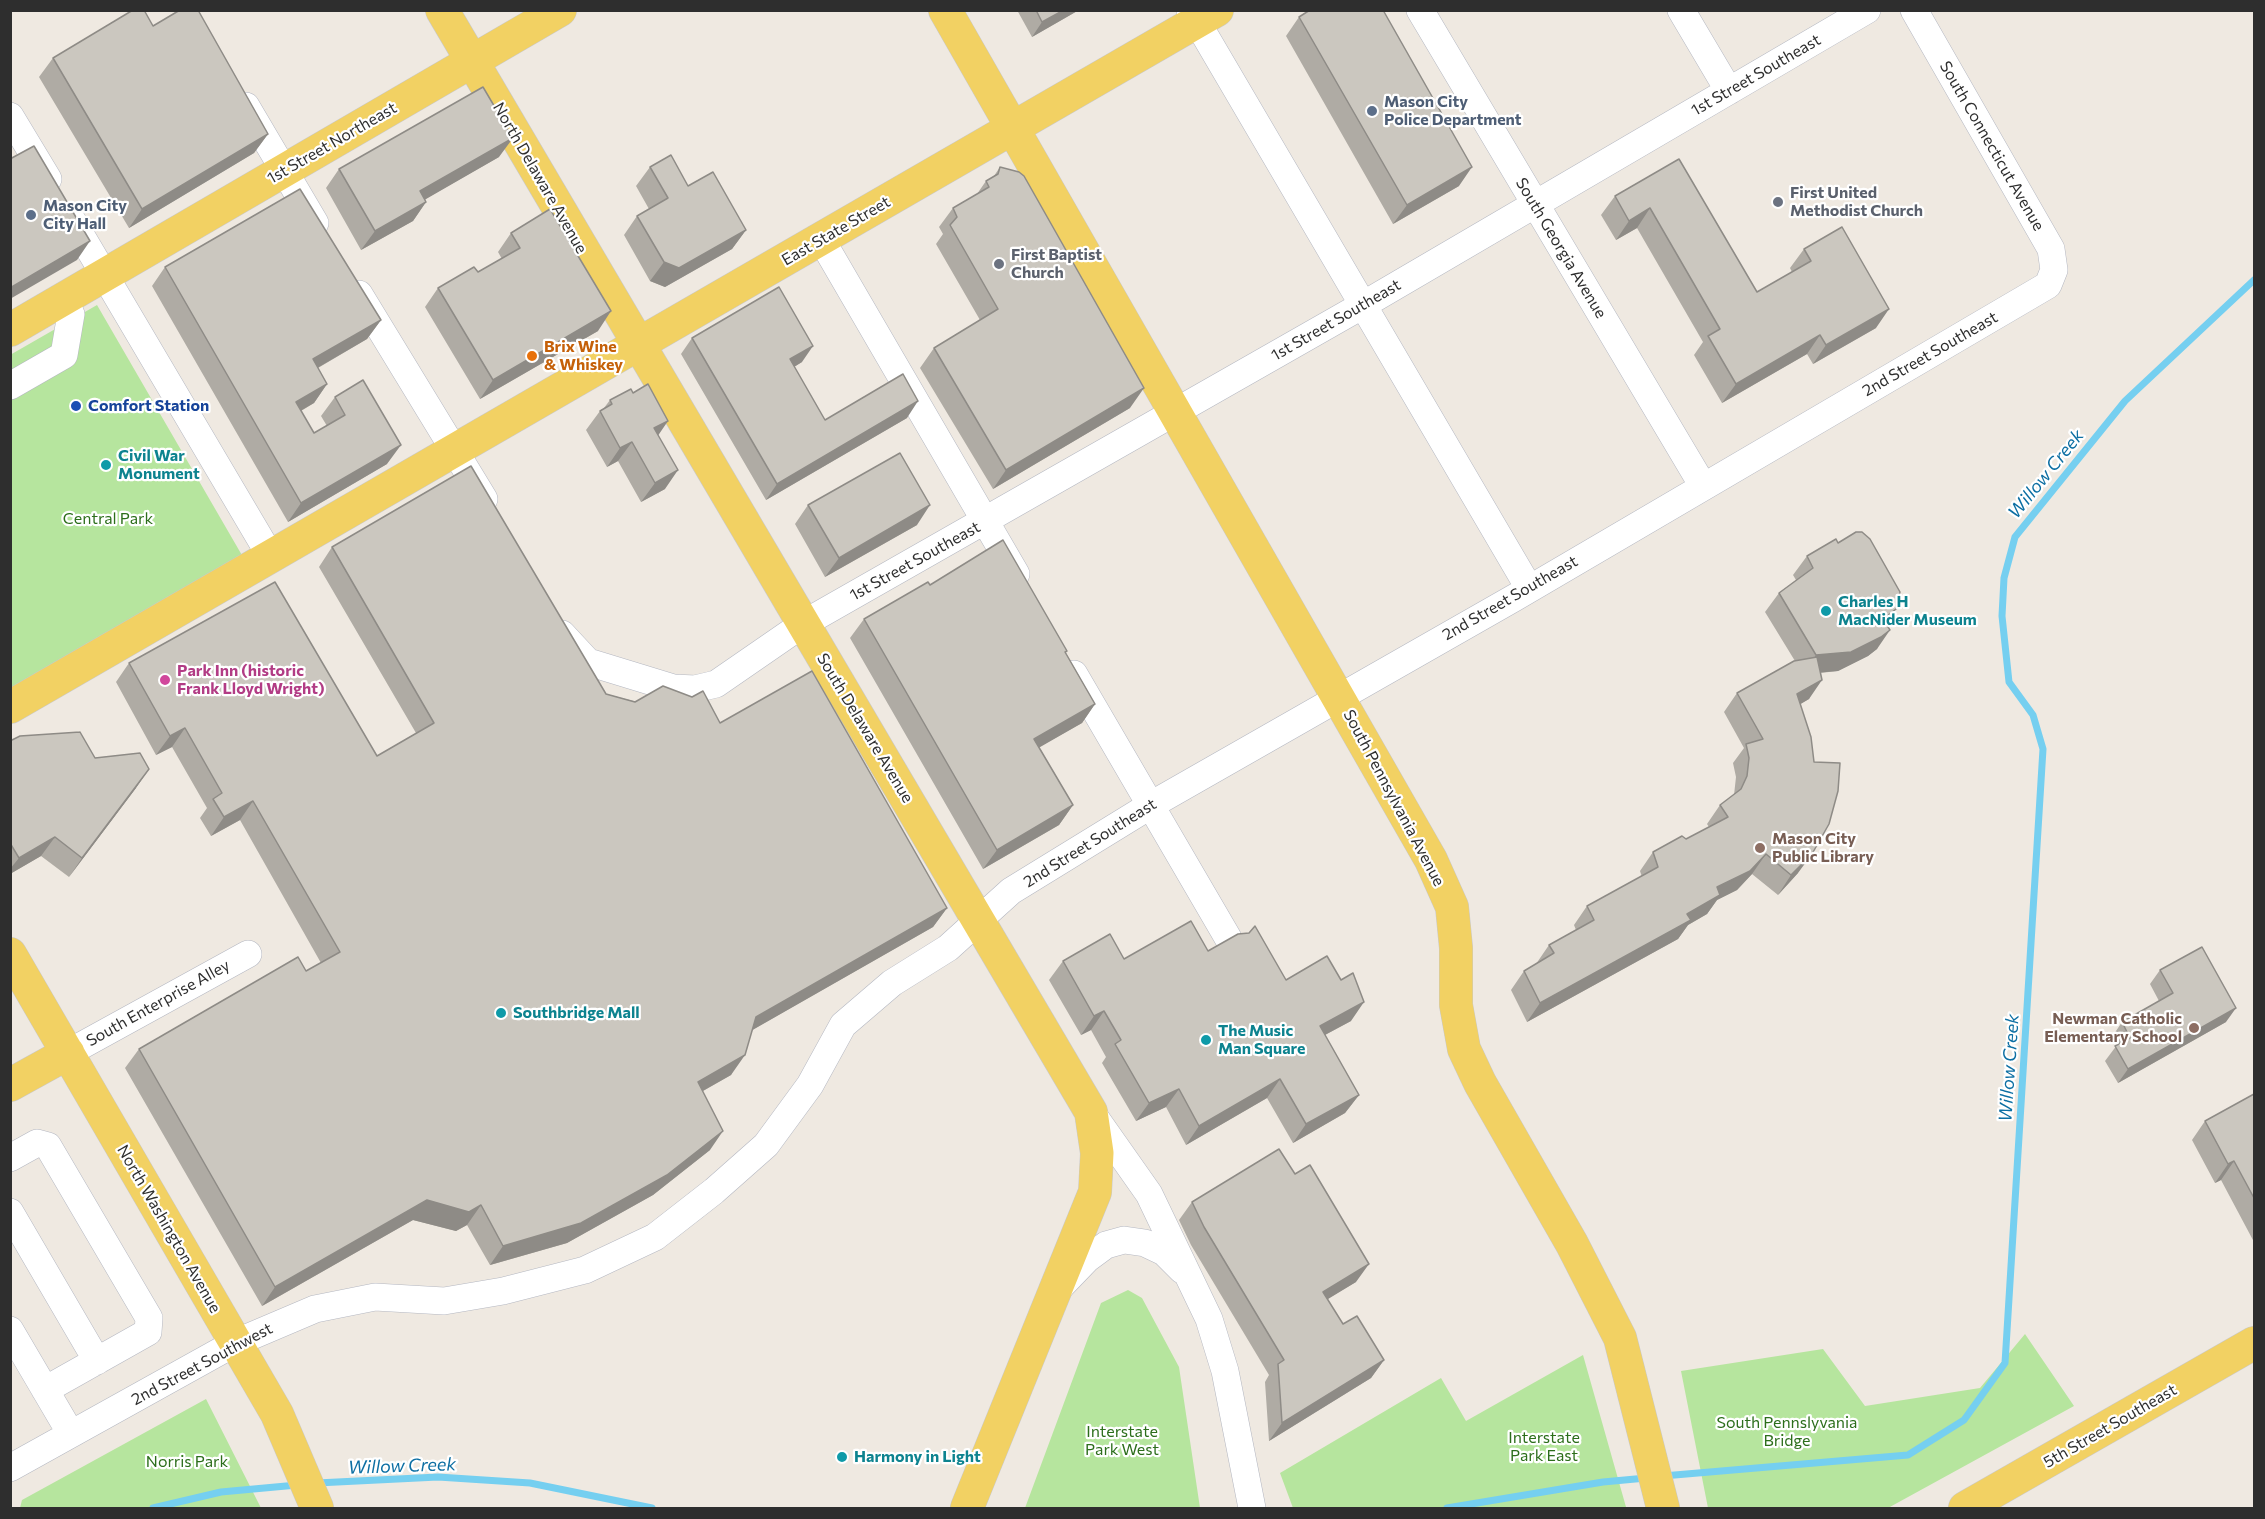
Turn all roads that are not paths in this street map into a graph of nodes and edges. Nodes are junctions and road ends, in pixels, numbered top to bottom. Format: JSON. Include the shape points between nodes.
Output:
{"nodes":[{"id":1,"x":442,"y":10,"type":"edge"},
{"id":2,"x":560,"y":10,"type":"edge"},
{"id":3,"x":945,"y":10,"type":"edge"},
{"id":4,"x":1420,"y":10,"type":"edge"},
{"id":5,"x":1681,"y":10,"type":"edge"},
{"id":6,"x":1867,"y":10,"type":"edge"},
{"id":7,"x":1914,"y":10,"type":"edge"},
{"id":8,"x":1202,"y":14,"type":"edge"},
{"id":9,"x":472,"y":62,"type":"junction"},
{"id":10,"x":232,"y":81,"type":"edge"},
{"id":11,"x":1728,"y":91,"type":"junction"},
{"id":12,"x":10,"y":116,"type":"edge"},
{"id":13,"x":1013,"y":129,"type":"junction"},
{"id":14,"x":283,"y":172,"type":"junction"},
{"id":15,"x":1535,"y":204,"type":"junction"},
{"id":16,"x":821,"y":239,"type":"junction"},
{"id":17,"x":326,"y":241,"type":"edge"},
{"id":18,"x":345,"y":271,"type":"edge"},
{"id":19,"x":105,"y":275,"type":"junction"},
{"id":20,"x":2048,"y":285,"type":"joint"},
{"id":21,"x":63,"y":299,"type":"junction"},
{"id":22,"x":1363,"y":305,"type":"junction"},
{"id":23,"x":10,"y":330,"type":"edge"},
{"id":24,"x":638,"y":346,"type":"junction"},
{"id":25,"x":10,"y":386,"type":"edge"},
{"id":26,"x":1177,"y":412,"type":"junction"},
{"id":27,"x":456,"y":451,"type":"junction"},
{"id":28,"x":1703,"y":486,"type":"junction"},
{"id":29,"x":497,"y":521,"type":"edge"},
{"id":30,"x":986,"y":522,"type":"junction"},
{"id":31,"x":271,"y":557,"type":"junction"},
{"id":32,"x":1529,"y":588,"type":"junction"},
{"id":33,"x":1026,"y":592,"type":"edge"},
{"id":34,"x":550,"y":612,"type":"edge"},
{"id":35,"x":803,"y":624,"type":"junction"},
{"id":36,"x":1061,"y":652,"type":"edge"},
{"id":37,"x":1339,"y":696,"type":"junction"},
{"id":38,"x":10,"y":707,"type":"edge"},
{"id":39,"x":1151,"y":805,"type":"junction"},
{"id":40,"x":979,"y":921,"type":"junction"},
{"id":41,"x":1228,"y":938,"type":"edge"},
{"id":42,"x":10,"y":954,"type":"edge"},
{"id":43,"x":248,"y":954,"type":"dead end"},
{"id":44,"x":68,"y":1053,"type":"junction"},
{"id":45,"x":10,"y":1085,"type":"edge"},
{"id":46,"x":1091,"y":1112,"type":"junction"},
{"id":47,"x":10,"y":1158,"type":"edge"},
{"id":48,"x":10,"y":1212,"type":"edge"},
{"id":49,"x":1185,"y":1272,"type":"junction"},
{"id":50,"x":1057,"y":1289,"type":"junction"},
{"id":51,"x":10,"y":1330,"type":"edge"},
{"id":52,"x":235,"y":1343,"type":"junction"},
{"id":53,"x":2254,"y":1343,"type":"edge"},
{"id":54,"x":97,"y":1361,"type":"junction"},
{"id":55,"x":45,"y":1390,"type":"junction"},
{"id":56,"x":70,"y":1434,"type":"junction"},
{"id":57,"x":10,"y":1468,"type":"edge"},
{"id":58,"x":1976,"y":1506,"type":"edge"},
{"id":59,"x":317,"y":1509,"type":"edge"},
{"id":60,"x":967,"y":1509,"type":"edge"},
{"id":61,"x":1252,"y":1509,"type":"edge"},
{"id":62,"x":1663,"y":1509,"type":"edge"}],
"edges":[{"from":1,"to":9,"type":"main road","name":"North Delaware Avenue"},
{"from":2,"to":9,"type":"main road","name":"1st Street Northeast"},
{"from":3,"to":13,"type":"main road","name":"South Pennsylvania Avenue"},
{"from":4,"to":15,"type":"street","name":"South Georgia Avenue"},
{"from":5,"to":11,"type":"street"},
{"from":6,"to":11,"type":"street","name":"1st Street Southeast"},
{"from":7,"to":20,"type":"street","name":"South Connecticut Avenue","via":[[2051,249],[2054,270]]},
{"from":8,"to":13,"type":"main road","name":"East State Street"},
{"from":8,"to":22,"type":"street"},
{"from":9,"to":14,"type":"main road","name":"1st Street Northeast"},
{"from":9,"to":24,"type":"main road","name":"North Delaware Avenue"},
{"from":10,"to":14,"type":"street"},
{"from":11,"to":15,"type":"street","name":"1st Street Southeast"},
{"from":12,"to":19,"type":"street"},
{"from":13,"to":16,"type":"main road","name":"East State Street"},
{"from":13,"to":26,"type":"main road","name":"South Pennsylvania Avenue"},
{"from":14,"to":17,"type":"street"},
{"from":14,"to":19,"type":"main road","name":"1st Street Northeast"},
{"from":15,"to":22,"type":"street","name":"1st Street Southeast"},
{"from":15,"to":28,"type":"street","name":"South Georgia Avenue"},
{"from":16,"to":24,"type":"main road","name":"East State Street"},
{"from":16,"to":30,"type":"street"},
{"from":18,"to":27,"type":"street"},
{"from":19,"to":21,"type":"main road","name":"1st Street Northeast"},
{"from":19,"to":31,"type":"street"},
{"from":20,"to":28,"type":"street","name":"2nd Street Southeast"},
{"from":21,"to":23,"type":"main road","name":"1st Street Northeast"},
{"from":21,"to":25,"type":"street","via":[[71,314],[64,355]]},
{"from":22,"to":26,"type":"street","name":"1st Street Southeast"},
{"from":22,"to":32,"type":"street"},
{"from":24,"to":27,"type":"main road","name":"East State Street"},
{"from":24,"to":35,"type":"main road","name":"South Delaware Avenue"},
{"from":26,"to":30,"type":"street","name":"1st Street Southeast"},
{"from":26,"to":37,"type":"main road","name":"South Pennsylvania Avenue"},
{"from":27,"to":29,"type":"street"},
{"from":27,"to":31,"type":"main road","name":"East State Street"},
{"from":28,"to":32,"type":"street","name":"2nd Street Southeast"},
{"from":30,"to":33,"type":"street"},
{"from":30,"to":35,"type":"street","name":"1st Street Southeast"},
{"from":31,"to":38,"type":"main road","name":"East State Street"},
{"from":32,"to":37,"type":"street","name":"2nd Street Southeast"},
{"from":34,"to":35,"type":"street","name":"1st Street Southeast","via":[[567,642],[588,662],[684,689],[716,684]]},
{"from":35,"to":40,"type":"main road","name":"South Delaware Avenue"},
{"from":36,"to":39,"type":"street"},
{"from":37,"to":39,"type":"street","name":"2nd Street Southeast"},
{"from":37,"to":62,"type":"main road","name":"South Pennsylvania Avenue","via":[[1431,860],[1452,907],[1456,1005],[1464,1049],[1620,1338]]},
{"from":39,"to":40,"type":"street","name":"2nd Street Southeast","via":[[1011,891]]},
{"from":39,"to":41,"type":"street"},
{"from":40,"to":46,"type":"main road","name":"South Delaware Avenue"},
{"from":40,"to":52,"type":"street","name":"2nd Street Southwest","via":[[948,948],[892,983],[843,1025],[810,1085],[765,1145],[656,1237],[585,1270],[504,1291],[444,1301],[375,1297],[315,1309]]},
{"from":42,"to":44,"type":"main road","name":"North Washington Avenue"},
{"from":43,"to":44,"type":"street","name":"South Enterprise Alley"},
{"from":44,"to":45,"type":"main road"},
{"from":44,"to":52,"type":"main road","name":"North Washington Avenue"},
{"from":46,"to":49,"type":"street","name":"South Delaware Avenue","via":[[1149,1194]]},
{"from":46,"to":50,"type":"main road","name":"South Delaware Avenue","via":[[1097,1153],[1095,1192]]},
{"from":47,"to":54,"type":"street","via":[[37,1143],[48,1146],[149,1318],[148,1332]]},
{"from":48,"to":54,"type":"street"},
{"from":49,"to":50,"type":"street","name":"South Delaware Avenue","via":[[1164,1252],[1145,1243],[1124,1240],[1106,1245]]},
{"from":49,"to":61,"type":"street","name":"South Delaware Avenue","via":[[1209,1319],[1225,1371]]},
{"from":50,"to":60,"type":"main road"},
{"from":51,"to":55,"type":"street"},
{"from":52,"to":56,"type":"street","name":"2nd Street Southwest"},
{"from":52,"to":59,"type":"main road","name":"North Washington Avenue","via":[[277,1414]]},
{"from":53,"to":58,"type":"main road","name":"5th Street Southeast"},
{"from":54,"to":55,"type":"street"},
{"from":55,"to":56,"type":"street"},
{"from":56,"to":57,"type":"street","name":"2nd Street Southwest"}]}
